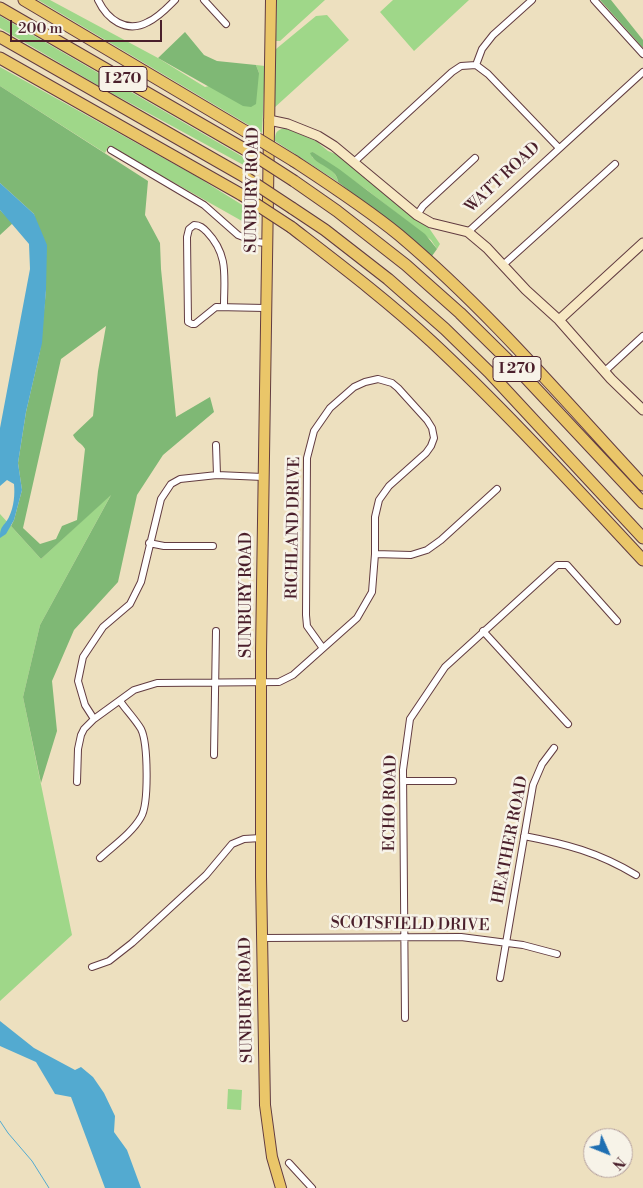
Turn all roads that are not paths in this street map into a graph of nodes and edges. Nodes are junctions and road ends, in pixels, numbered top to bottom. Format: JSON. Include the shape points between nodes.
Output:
{"nodes":[{"id":1,"x":24,"y":0,"type":"edge"},
{"id":2,"x":98,"y":0,"type":"edge"},
{"id":3,"x":176,"y":0,"type":"edge"},
{"id":4,"x":204,"y":0,"type":"edge"},
{"id":5,"x":271,"y":0,"type":"edge"},
{"id":6,"x":532,"y":0,"type":"edge"},
{"id":7,"x":594,"y":0,"type":"edge"},
{"id":8,"x":0,"y":8,"type":"edge"},
{"id":9,"x":226,"y":24,"type":"dead end"},
{"id":10,"x":0,"y":37,"type":"edge"},
{"id":11,"x":643,"y":54,"type":"edge"},
{"id":12,"x":0,"y":58,"type":"edge"},
{"id":13,"x":476,"y":65,"type":"junction"},
{"id":14,"x":643,"y":72,"type":"edge"},
{"id":15,"x":269,"y":120,"type":"junction"},
{"id":16,"x":559,"y":148,"type":"junction"},
{"id":17,"x":111,"y":150,"type":"dead end"},
{"id":18,"x":475,"y":158,"type":"dead end"},
{"id":19,"x":354,"y":162,"type":"junction"},
{"id":20,"x":615,"y":164,"type":"dead end"},
{"id":21,"x":417,"y":215,"type":"junction"},
{"id":22,"x":468,"y":232,"type":"junction"},
{"id":23,"x":266,"y":243,"type":"junction"},
{"id":24,"x":643,"y":243,"type":"edge"},
{"id":25,"x":504,"y":265,"type":"junction"},
{"id":26,"x":224,"y":306,"type":"junction"},
{"id":27,"x":265,"y":308,"type":"junction"},
{"id":28,"x":559,"y":320,"type":"junction"},
{"id":29,"x":643,"y":336,"type":"edge"},
{"id":30,"x":605,"y":372,"type":"junction"},
{"id":31,"x":643,"y":410,"type":"edge"},
{"id":32,"x":216,"y":445,"type":"dead end"},
{"id":33,"x":217,"y":475,"type":"junction"},
{"id":34,"x":263,"y":477,"type":"junction"},
{"id":35,"x":643,"y":485,"type":"edge"},
{"id":36,"x":497,"y":489,"type":"dead end"},
{"id":37,"x":643,"y":503,"type":"edge"},
{"id":38,"x":643,"y":538,"type":"edge"},
{"id":39,"x":149,"y":543,"type":"junction"},
{"id":40,"x":213,"y":546,"type":"dead end"},
{"id":41,"x":375,"y":554,"type":"junction"},
{"id":42,"x":643,"y":560,"type":"edge"},
{"id":43,"x":617,"y":621,"type":"dead end"},
{"id":44,"x":216,"y":631,"type":"dead end"},
{"id":45,"x":484,"y":631,"type":"junction"},
{"id":46,"x":322,"y":648,"type":"junction"},
{"id":47,"x":215,"y":682,"type":"junction"},
{"id":48,"x":262,"y":682,"type":"junction"},
{"id":49,"x":120,"y":701,"type":"junction"},
{"id":50,"x":94,"y":719,"type":"junction"},
{"id":51,"x":568,"y":724,"type":"dead end"},
{"id":52,"x":554,"y":748,"type":"dead end"},
{"id":53,"x":214,"y":754,"type":"dead end"},
{"id":54,"x":403,"y":781,"type":"junction"},
{"id":55,"x":453,"y":781,"type":"dead end"},
{"id":56,"x":77,"y":782,"type":"dead end"},
{"id":57,"x":524,"y":836,"type":"junction"},
{"id":58,"x":260,"y":838,"type":"junction"},
{"id":59,"x":100,"y":858,"type":"dead end"},
{"id":60,"x":636,"y":876,"type":"dead end"},
{"id":61,"x":262,"y":938,"type":"junction"},
{"id":62,"x":404,"y":938,"type":"junction"},
{"id":63,"x":506,"y":942,"type":"junction"},
{"id":64,"x":557,"y":954,"type":"dead end"},
{"id":65,"x":92,"y":967,"type":"dead end"},
{"id":66,"x":500,"y":978,"type":"dead end"},
{"id":67,"x":405,"y":1018,"type":"dead end"},
{"id":68,"x":289,"y":1163,"type":"dead end"},
{"id":69,"x":281,"y":1188,"type":"edge"},
{"id":70,"x":312,"y":1188,"type":"edge"}],
"edges":[{"from":1,"to":35,"type":"highway","bridge":true,"via":[[294,161],[398,234],[472,301]]},
{"from":2,"to":3,"type":"street","via":[[104,12],[116,22],[132,26],[147,24]]},
{"from":4,"to":9,"type":"street"},
{"from":5,"to":15,"type":"main road","name":"SUNBURY ROAD"},
{"from":6,"to":13,"type":"street","via":[[493,36],[482,49]]},
{"from":7,"to":11,"type":"street"},
{"from":8,"to":37,"type":"highway","number":"I 270","bridge":true,"via":[[246,150],[337,211],[460,312]]},
{"from":10,"to":38,"type":"highway","number":"I 270","bridge":true,"via":[[245,177],[325,230],[388,279],[489,372]]},
{"from":12,"to":42,"type":"highway","bridge":true,"via":[[242,195],[291,227],[361,281],[432,342]]},
{"from":13,"to":16,"type":"street"},
{"from":13,"to":19,"type":"street","via":[[461,66],[452,72]]},
{"from":14,"to":16,"type":"street","name":"WATT ROAD"},
{"from":15,"to":19,"type":"street","name":"WATT ROAD","via":[[318,136]]},
{"from":15,"to":23,"type":"main road","name":"SUNBURY ROAD"},
{"from":16,"to":22,"type":"street","name":"WATT ROAD"},
{"from":17,"to":23,"type":"street","via":[[204,206],[238,235]]},
{"from":18,"to":21,"type":"street"},
{"from":19,"to":21,"type":"street","name":"WATT ROAD"},
{"from":20,"to":25,"type":"street"},
{"from":21,"to":22,"type":"street","name":"WATT ROAD"},
{"from":22,"to":25,"type":"street"},
{"from":23,"to":27,"type":"main road","name":"SUNBURY ROAD"},
{"from":24,"to":28,"type":"street"},
{"from":25,"to":28,"type":"street"},
{"from":26,"to":26,"type":"street","via":[[209,311],[195,324],[188,322],[186,237],[194,225],[200,226],[210,236],[223,256]]},
{"from":26,"to":27,"type":"street"},
{"from":27,"to":34,"type":"main road","name":"SUNBURY ROAD"},
{"from":28,"to":30,"type":"street"},
{"from":29,"to":30,"type":"street"},
{"from":30,"to":31,"type":"street"},
{"from":32,"to":33,"type":"street"},
{"from":33,"to":34,"type":"street"},
{"from":33,"to":39,"type":"street","via":[[190,477],[171,484],[160,498]]},
{"from":34,"to":48,"type":"main road","name":"SUNBURY ROAD"},
{"from":36,"to":41,"type":"street","via":[[428,550],[411,555]]},
{"from":39,"to":40,"type":"street"},
{"from":39,"to":50,"type":"street","via":[[141,582],[130,604],[103,627],[83,657],[78,681],[85,705]]},
{"from":41,"to":46,"type":"street","via":[[372,592],[357,618]]},
{"from":41,"to":46,"type":"street","name":"RICHLAND DRIVE","via":[[375,517],[379,500],[426,453],[434,438],[427,420],[398,388],[378,379],[354,387],[330,408],[314,431],[307,458],[306,615],[308,626]]},
{"from":43,"to":45,"type":"street","name":"ECHO ROAD","via":[[562,564],[552,567]]},
{"from":44,"to":47,"type":"street"},
{"from":45,"to":51,"type":"street"},
{"from":45,"to":54,"type":"street","name":"ECHO ROAD","via":[[445,667],[410,719]]},
{"from":46,"to":48,"type":"street","via":[[293,675],[278,682]]},
{"from":47,"to":48,"type":"street"},
{"from":47,"to":49,"type":"street","via":[[158,683],[134,690]]},
{"from":47,"to":53,"type":"street"},
{"from":48,"to":58,"type":"main road","name":"SUNBURY ROAD"},
{"from":49,"to":50,"type":"street"},
{"from":49,"to":59,"type":"street","via":[[141,730],[146,750],[146,805],[137,824]]},
{"from":50,"to":56,"type":"street","via":[[81,735]]},
{"from":52,"to":57,"type":"street","name":"HEATHER ROAD","via":[[542,764],[533,785]]},
{"from":54,"to":55,"type":"street"},
{"from":54,"to":62,"type":"street","name":"ECHO ROAD"},
{"from":57,"to":60,"type":"street","via":[[569,845],[602,857]]},
{"from":57,"to":63,"type":"street","name":"HEATHER ROAD"},
{"from":58,"to":61,"type":"main road","name":"SUNBURY ROAD"},
{"from":58,"to":65,"type":"street","via":[[232,844],[206,875],[132,942],[109,961]]},
{"from":61,"to":62,"type":"street","name":"SCOTSFIELD DRIVE"},
{"from":61,"to":69,"type":"main road","name":"SUNBURY ROAD","via":[[265,1105],[271,1152]]},
{"from":62,"to":63,"type":"street","name":"SCOTSFIELD DRIVE","via":[[461,937]]},
{"from":62,"to":67,"type":"street","name":"ECHO ROAD"},
{"from":63,"to":64,"type":"street","name":"SCOTSFIELD DRIVE"},
{"from":63,"to":66,"type":"street","name":"HEATHER ROAD"},
{"from":68,"to":70,"type":"street"}]}
